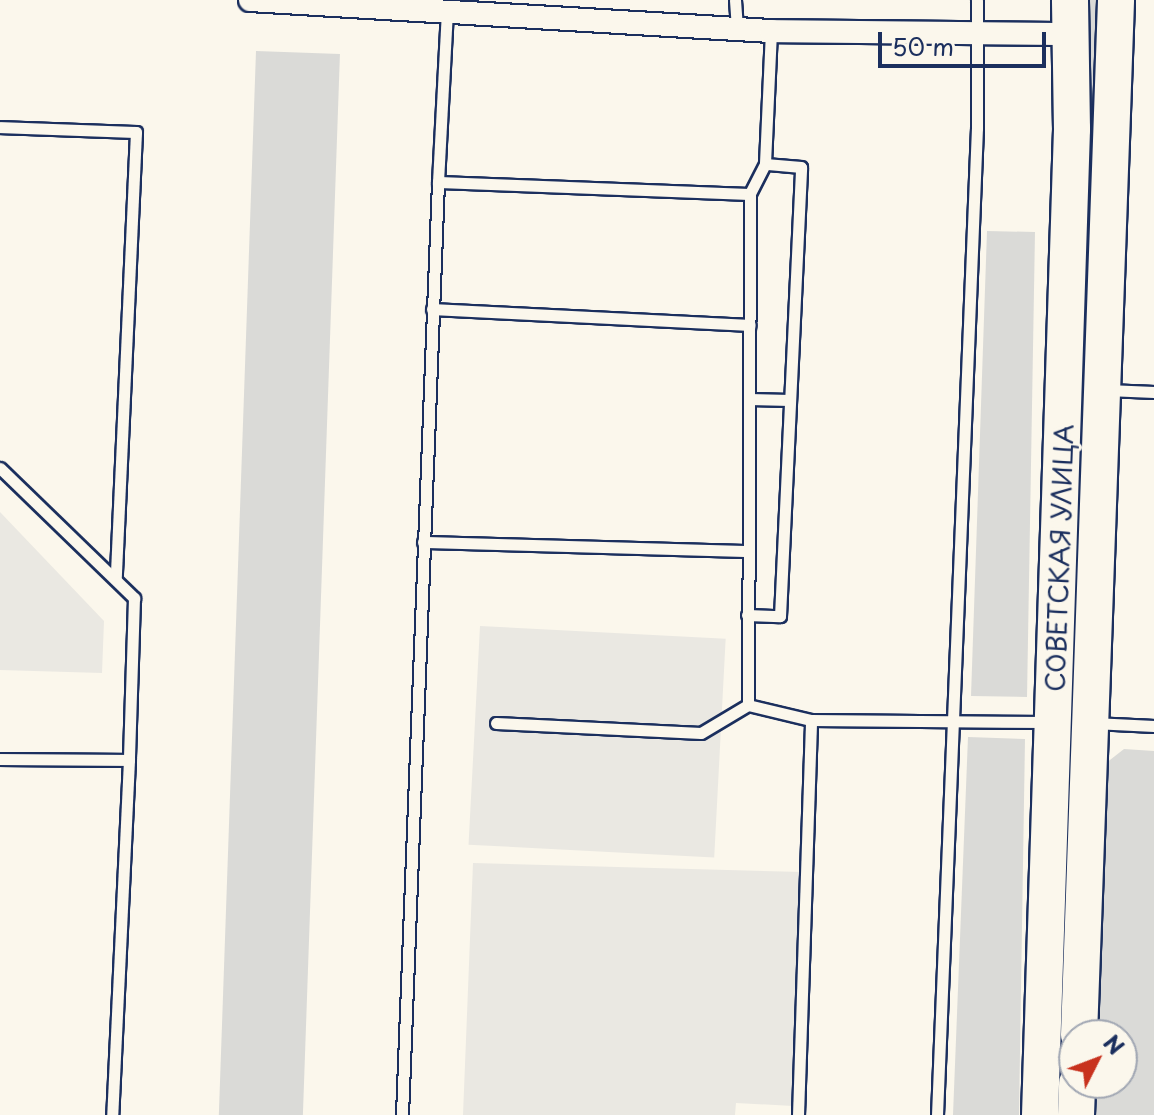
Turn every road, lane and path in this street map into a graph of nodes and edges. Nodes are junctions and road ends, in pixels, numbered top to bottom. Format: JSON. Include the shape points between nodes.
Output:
{"nodes":[{"id":1,"x":250,"y":0,"type":"edge"},
{"id":2,"x":735,"y":0,"type":"edge"},
{"id":3,"x":977,"y":0,"type":"edge"},
{"id":4,"x":1116,"y":0,"type":"edge"},
{"id":5,"x":447,"y":11,"type":"junction"},
{"id":6,"x":1071,"y":17,"type":"edge"},
{"id":7,"x":737,"y":28,"type":"junction"},
{"id":8,"x":771,"y":31,"type":"junction"},
{"id":9,"x":980,"y":35,"type":"junction"},
{"id":10,"x":0,"y":127,"type":"edge"},
{"id":11,"x":765,"y":164,"type":"junction"},
{"id":12,"x":438,"y":182,"type":"junction"},
{"id":13,"x":750,"y":194,"type":"junction"},
{"id":14,"x":432,"y":309,"type":"junction"},
{"id":15,"x":750,"y":325,"type":"junction"},
{"id":16,"x":1102,"y":390,"type":"junction"},
{"id":17,"x":1154,"y":392,"type":"edge"},
{"id":18,"x":749,"y":399,"type":"junction"},
{"id":19,"x":790,"y":400,"type":"junction"},
{"id":20,"x":0,"y":468,"type":"edge"},
{"id":21,"x":423,"y":542,"type":"junction"},
{"id":22,"x":748,"y":551,"type":"junction"},
{"id":23,"x":116,"y":579,"type":"junction"},
{"id":24,"x":747,"y":615,"type":"junction"},
{"id":25,"x":748,"y":705,"type":"junction"},
{"id":26,"x":811,"y":720,"type":"junction"},
{"id":27,"x":955,"y":721,"type":"junction"},
{"id":28,"x":1053,"y":722,"type":"junction"},
{"id":29,"x":496,"y":723,"type":"dead end"},
{"id":30,"x":1089,"y":723,"type":"junction"},
{"id":31,"x":1154,"y":726,"type":"edge"},
{"id":32,"x":0,"y":759,"type":"edge"},
{"id":33,"x":129,"y":760,"type":"junction"},
{"id":34,"x":1080,"y":1019,"type":"edge"},
{"id":35,"x":112,"y":1115,"type":"edge"},
{"id":36,"x":402,"y":1115,"type":"edge"},
{"id":37,"x":798,"y":1115,"type":"edge"},
{"id":38,"x":937,"y":1115,"type":"edge"},
{"id":39,"x":1040,"y":1115,"type":"edge"}],
"edges":[{"from":1,"to":5,"type":"street"},
{"from":2,"to":7,"type":"lane"},
{"from":3,"to":9,"type":"lane"},
{"from":4,"to":16,"type":"main road","name":"СОВЕТСКАЯ УЛИЦА"},
{"from":5,"to":7,"type":"street"},
{"from":5,"to":12,"type":"lane"},
{"from":6,"to":9,"type":"street"},
{"from":6,"to":28,"type":"main road","name":"СОВЕТСКАЯ УЛИЦА"},
{"from":7,"to":8,"type":"street"},
{"from":8,"to":9,"type":"street"},
{"from":8,"to":11,"type":"lane"},
{"from":9,"to":27,"type":"lane"},
{"from":10,"to":23,"type":"lane","via":[[136,132]]},
{"from":11,"to":13,"type":"lane"},
{"from":11,"to":19,"type":"lane","via":[[801,167]]},
{"from":12,"to":13,"type":"lane"},
{"from":12,"to":14,"type":"lane"},
{"from":13,"to":15,"type":"lane"},
{"from":14,"to":15,"type":"lane"},
{"from":14,"to":21,"type":"lane"},
{"from":15,"to":18,"type":"lane"},
{"from":16,"to":17,"type":"lane"},
{"from":16,"to":30,"type":"main road","name":"СОВЕТСКАЯ УЛИЦА"},
{"from":18,"to":19,"type":"lane"},
{"from":18,"to":22,"type":"lane"},
{"from":19,"to":24,"type":"lane","via":[[780,616]]},
{"from":20,"to":23,"type":"lane"},
{"from":21,"to":22,"type":"lane"},
{"from":21,"to":36,"type":"lane"},
{"from":22,"to":24,"type":"lane"},
{"from":23,"to":33,"type":"lane","via":[[134,598]]},
{"from":24,"to":25,"type":"lane"},
{"from":25,"to":26,"type":"lane"},
{"from":25,"to":29,"type":"lane","via":[[701,733]]},
{"from":26,"to":27,"type":"lane"},
{"from":26,"to":37,"type":"lane"},
{"from":27,"to":28,"type":"lane"},
{"from":27,"to":38,"type":"lane"},
{"from":28,"to":30,"type":"lane"},
{"from":28,"to":39,"type":"main road","name":"СОВЕТСКАЯ УЛИЦА"},
{"from":30,"to":31,"type":"lane"},
{"from":30,"to":34,"type":"main road","name":"СОВЕТСКАЯ УЛИЦА"},
{"from":32,"to":33,"type":"lane"},
{"from":33,"to":35,"type":"lane"}]}
